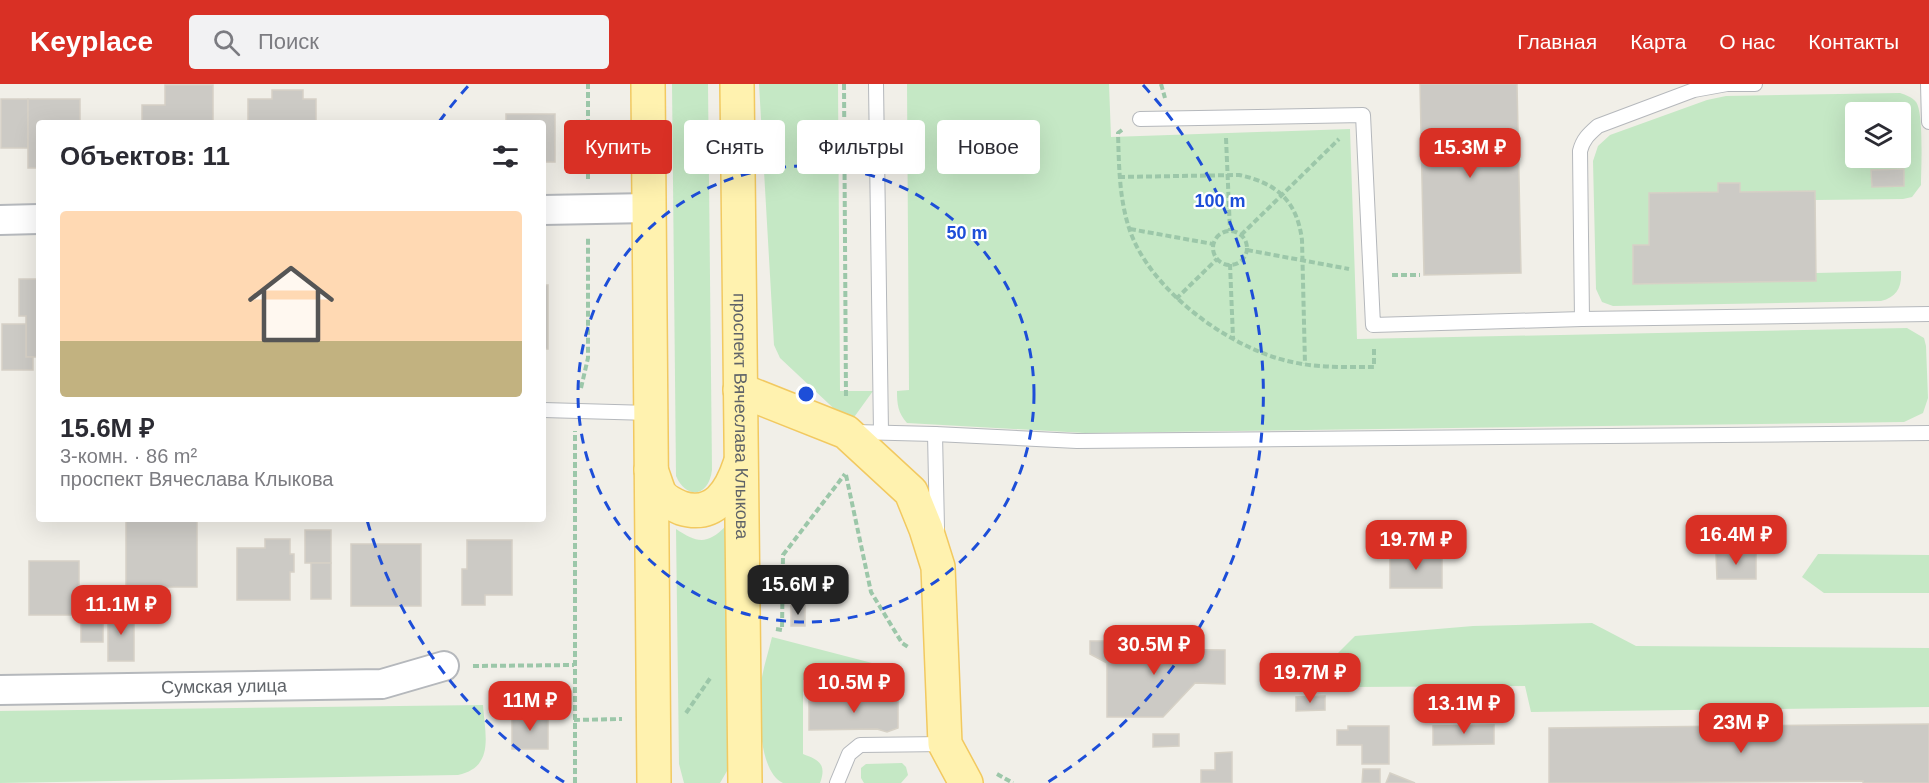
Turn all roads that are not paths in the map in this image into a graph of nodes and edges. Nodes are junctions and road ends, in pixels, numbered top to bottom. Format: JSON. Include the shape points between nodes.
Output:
{"nodes":[{"id":1,"x":648,"y":84,"type":"edge"},
{"id":2,"x":737,"y":84,"type":"edge"},
{"id":3,"x":876,"y":84,"type":"edge"},
{"id":4,"x":1727,"y":84,"type":"edge"},
{"id":5,"x":1755,"y":84,"type":"edge"},
{"id":6,"x":1928,"y":84,"type":"edge"},
{"id":7,"x":1140,"y":119,"type":"dead end"},
{"id":8,"x":1929,"y":122,"type":"edge"},
{"id":9,"x":649,"y":208,"type":"junction"},
{"id":10,"x":546,"y":210,"type":"edge"},
{"id":11,"x":36,"y":219,"type":"edge"},
{"id":12,"x":0,"y":220,"type":"edge"},
{"id":13,"x":1929,"y":314,"type":"edge"},
{"id":14,"x":1582,"y":319,"type":"junction"},
{"id":15,"x":740,"y":390,"type":"junction"},
{"id":16,"x":546,"y":410,"type":"edge"},
{"id":17,"x":650,"y":413,"type":"junction"},
{"id":18,"x":846,"y":432,"type":"junction"},
{"id":19,"x":881,"y":432,"type":"junction"},
{"id":20,"x":1929,"y":433,"type":"edge"},
{"id":21,"x":935,"y":434,"type":"junction"},
{"id":22,"x":741,"y":462,"type":"junction"},
{"id":23,"x":651,"y":470,"type":"junction"},
{"id":24,"x":938,"y":567,"type":"junction"},
{"id":25,"x":444,"y":666,"type":"road end"},
{"id":26,"x":0,"y":690,"type":"edge"},
{"id":27,"x":945,"y":744,"type":"junction"},
{"id":28,"x":654,"y":783,"type":"edge"},
{"id":29,"x":745,"y":783,"type":"edge"},
{"id":30,"x":837,"y":783,"type":"edge"},
{"id":31,"x":966,"y":783,"type":"edge"}],
"edges":[{"from":1,"to":9,"type":"main road"},
{"from":2,"to":15,"type":"main road","name":"проспект Вячеслава Клыкова"},
{"from":3,"to":19,"type":"lane"},
{"from":4,"to":5,"type":"lane"},
{"from":4,"to":14,"type":"lane","via":[[1694,90],[1598,126],[1582,143]]},
{"from":6,"to":8,"type":"lane"},
{"from":7,"to":14,"type":"lane","via":[[1363,115],[1373,325]]},
{"from":9,"to":10,"type":"street"},
{"from":9,"to":17,"type":"main road"},
{"from":11,"to":12,"type":"street"},
{"from":13,"to":14,"type":"lane"},
{"from":15,"to":18,"type":"main road"},
{"from":15,"to":22,"type":"main road","name":"проспект Вячеслава Клыкова"},
{"from":16,"to":17,"type":"lane"},
{"from":17,"to":23,"type":"main road"},
{"from":18,"to":19,"type":"lane"},
{"from":18,"to":24,"type":"main road","via":[[911,492]]},
{"from":19,"to":21,"type":"lane"},
{"from":20,"to":21,"type":"lane","via":[[1077,441]]},
{"from":21,"to":24,"type":"lane"},
{"from":22,"to":23,"type":"main road","via":[[722,501],[704,510],[674,506],[660,494]]},
{"from":22,"to":29,"type":"main road","name":"проспект Вячеслава Клыкова"},
{"from":23,"to":28,"type":"main road"},
{"from":24,"to":27,"type":"main road"},
{"from":25,"to":26,"type":"street","name":"Сумская улица","via":[[382,684]]},
{"from":27,"to":30,"type":"lane","via":[[860,745],[849,754]]},
{"from":27,"to":31,"type":"main road"}]}
